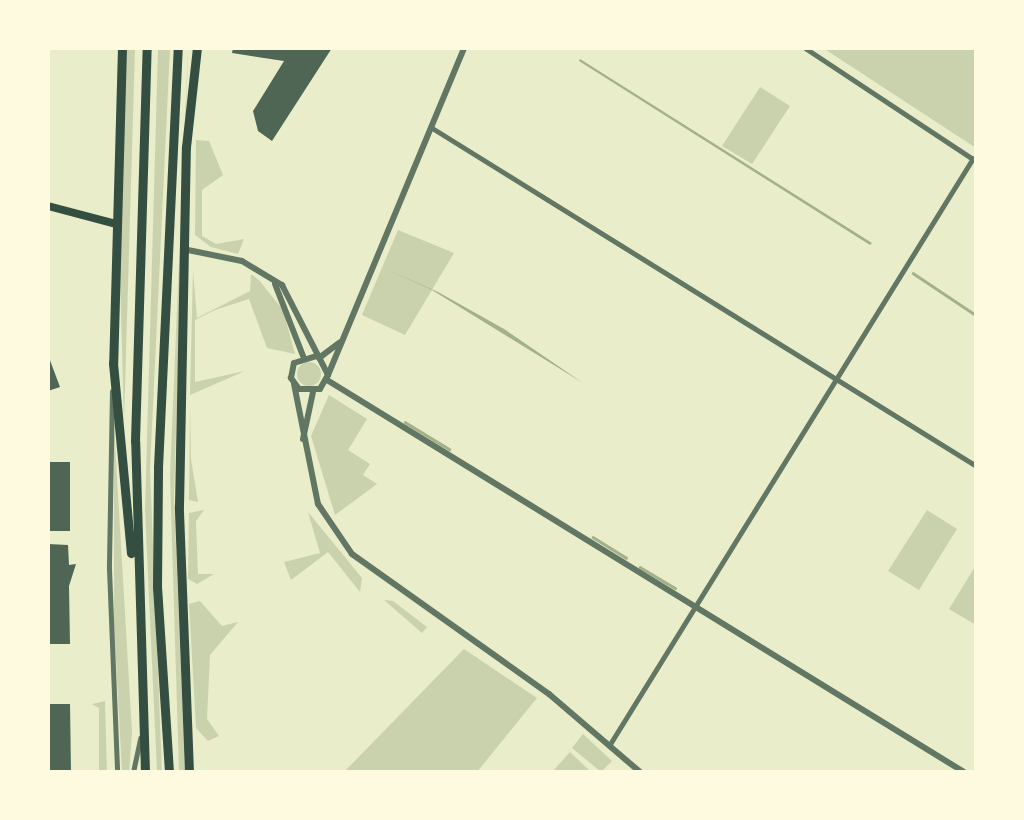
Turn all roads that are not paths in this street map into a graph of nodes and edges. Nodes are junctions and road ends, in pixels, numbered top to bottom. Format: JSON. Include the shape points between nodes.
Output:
{"nodes":[{"id":1,"x":122,"y":48,"type":"edge"},
{"id":2,"x":147,"y":48,"type":"edge"},
{"id":3,"x":178,"y":48,"type":"edge"},
{"id":4,"x":197,"y":48,"type":"edge"},
{"id":5,"x":464,"y":48,"type":"edge"},
{"id":6,"x":804,"y":48,"type":"edge"},
{"id":7,"x":432,"y":128,"type":"junction"},
{"id":8,"x":975,"y":160,"type":"edge"},
{"id":9,"x":48,"y":206,"type":"edge"},
{"id":10,"x":116,"y":224,"type":"junction"},
{"id":11,"x":183,"y":249,"type":"junction"},
{"id":12,"x":272,"y":278,"type":"junction"},
{"id":13,"x":341,"y":341,"type":"junction"},
{"id":14,"x":303,"y":356,"type":"junction"},
{"id":15,"x":318,"y":357,"type":"junction"},
{"id":16,"x":112,"y":364,"type":"junction"},
{"id":17,"x":327,"y":377,"type":"junction"},
{"id":18,"x":838,"y":381,"type":"junction"},
{"id":19,"x":294,"y":384,"type":"junction"},
{"id":20,"x":314,"y":392,"type":"junction"},
{"id":21,"x":302,"y":446,"type":"junction"},
{"id":22,"x":976,"y":466,"type":"edge"},
{"id":23,"x":136,"y":574,"type":"junction"},
{"id":24,"x":697,"y":610,"type":"junction"},
{"id":25,"x":142,"y":730,"type":"junction"},
{"id":26,"x":610,"y":744,"type":"junction"},
{"id":27,"x":117,"y":772,"type":"edge"},
{"id":28,"x":133,"y":772,"type":"edge"},
{"id":29,"x":145,"y":772,"type":"edge"},
{"id":30,"x":169,"y":772,"type":"edge"},
{"id":31,"x":189,"y":772,"type":"edge"},
{"id":32,"x":640,"y":772,"type":"edge"},
{"id":33,"x":964,"y":772,"type":"edge"}],
"edges":[{"from":1,"to":10,"type":"highway"},
{"from":2,"to":23,"type":"highway"},
{"from":3,"to":30,"type":"highway","via":[[158,467],[157,587]]},
{"from":4,"to":11,"type":"highway"},
{"from":5,"to":7,"type":"street"},
{"from":6,"to":8,"type":"street"},
{"from":7,"to":13,"type":"street"},
{"from":7,"to":18,"type":"street"},
{"from":8,"to":18,"type":"street"},
{"from":9,"to":10,"type":"main road"},
{"from":10,"to":16,"type":"highway"},
{"from":11,"to":12,"type":"street","via":[[242,261]]},
{"from":11,"to":31,"type":"highway","via":[[178,571]]},
{"from":12,"to":14,"type":"street"},
{"from":12,"to":15,"type":"street","via":[[291,298]]},
{"from":13,"to":15,"type":"street"},
{"from":13,"to":17,"type":"street"},
{"from":14,"to":15,"type":"street"},
{"from":14,"to":19,"type":"street","via":[[292,368]]},
{"from":15,"to":17,"type":"street"},
{"from":16,"to":23,"type":"highway"},
{"from":16,"to":27,"type":"street","via":[[109,569]]},
{"from":17,"to":20,"type":"street"},
{"from":17,"to":24,"type":"street"},
{"from":18,"to":22,"type":"street"},
{"from":18,"to":24,"type":"street"},
{"from":19,"to":20,"type":"street"},
{"from":19,"to":21,"type":"street"},
{"from":20,"to":21,"type":"street"},
{"from":21,"to":26,"type":"street","via":[[318,504],[352,554]]},
{"from":23,"to":25,"type":"highway"},
{"from":24,"to":26,"type":"street"},
{"from":24,"to":33,"type":"street"},
{"from":25,"to":28,"type":"street"},
{"from":25,"to":29,"type":"highway"},
{"from":26,"to":32,"type":"street"}]}
